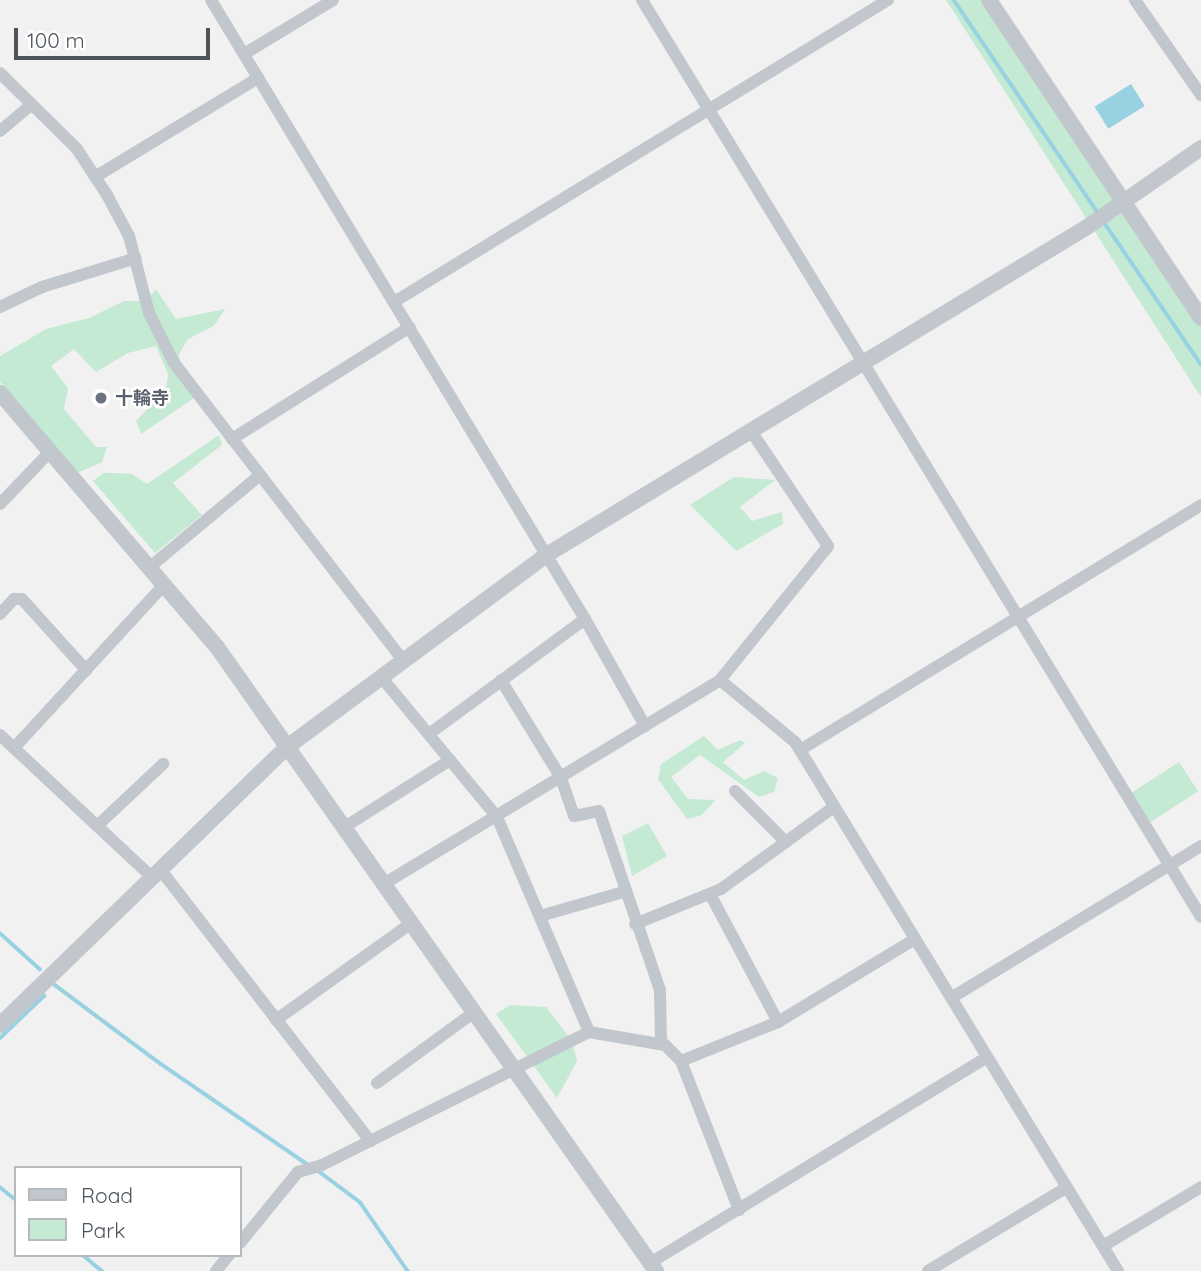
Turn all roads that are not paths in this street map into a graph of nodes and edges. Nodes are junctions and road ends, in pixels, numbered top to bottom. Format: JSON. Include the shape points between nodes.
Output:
{"nodes":[{"id":1,"x":211,"y":0,"type":"edge"},
{"id":2,"x":333,"y":0,"type":"edge"},
{"id":3,"x":642,"y":0,"type":"edge"},
{"id":4,"x":888,"y":0,"type":"edge"},
{"id":5,"x":989,"y":0,"type":"edge"},
{"id":6,"x":1135,"y":0,"type":"edge"},
{"id":7,"x":244,"y":54,"type":"junction"},
{"id":8,"x":0,"y":73,"type":"edge"},
{"id":9,"x":258,"y":78,"type":"junction"},
{"id":10,"x":1201,"y":95,"type":"edge"},
{"id":11,"x":30,"y":106,"type":"junction"},
{"id":12,"x":708,"y":109,"type":"junction"},
{"id":13,"x":0,"y":131,"type":"edge"},
{"id":14,"x":1201,"y":148,"type":"edge"},
{"id":15,"x":95,"y":177,"type":"junction"},
{"id":16,"x":1122,"y":202,"type":"junction"},
{"id":17,"x":136,"y":258,"type":"junction"},
{"id":18,"x":394,"y":302,"type":"junction"},
{"id":19,"x":0,"y":307,"type":"edge"},
{"id":20,"x":1198,"y":309,"type":"edge"},
{"id":21,"x":410,"y":327,"type":"junction"},
{"id":22,"x":863,"y":363,"type":"junction"},
{"id":23,"x":0,"y":393,"type":"edge"},
{"id":24,"x":751,"y":431,"type":"junction"},
{"id":25,"x":232,"y":439,"type":"junction"},
{"id":26,"x":48,"y":454,"type":"junction"},
{"id":27,"x":260,"y":475,"type":"junction"},
{"id":28,"x":0,"y":504,"type":"edge"},
{"id":29,"x":1201,"y":505,"type":"edge"},
{"id":30,"x":548,"y":554,"type":"junction"},
{"id":31,"x":150,"y":567,"type":"junction"},
{"id":32,"x":165,"y":584,"type":"junction"},
{"id":33,"x":0,"y":614,"type":"edge"},
{"id":34,"x":1019,"y":618,"type":"junction"},
{"id":35,"x":585,"y":619,"type":"junction"},
{"id":36,"x":404,"y":662,"type":"junction"},
{"id":37,"x":86,"y":670,"type":"junction"},
{"id":38,"x":382,"y":678,"type":"junction"},
{"id":39,"x":501,"y":680,"type":"junction"},
{"id":40,"x":720,"y":680,"type":"junction"},
{"id":41,"x":645,"y":726,"type":"junction"},
{"id":42,"x":429,"y":734,"type":"junction"},
{"id":43,"x":0,"y":735,"type":"edge"},
{"id":44,"x":287,"y":747,"type":"junction"},
{"id":45,"x":14,"y":748,"type":"junction"},
{"id":46,"x":800,"y":750,"type":"junction"},
{"id":47,"x":450,"y":760,"type":"junction"},
{"id":48,"x":163,"y":764,"type":"dead end"},
{"id":49,"x":561,"y":778,"type":"junction"},
{"id":50,"x":735,"y":791,"type":"dead end"},
{"id":51,"x":834,"y":807,"type":"junction"},
{"id":52,"x":497,"y":817,"type":"junction"},
{"id":53,"x":97,"y":826,"type":"junction"},
{"id":54,"x":343,"y":828,"type":"junction"},
{"id":55,"x":786,"y":842,"type":"junction"},
{"id":56,"x":1201,"y":846,"type":"edge"},
{"id":57,"x":1170,"y":865,"type":"junction"},
{"id":58,"x":156,"y":873,"type":"junction"},
{"id":59,"x":382,"y":885,"type":"junction"},
{"id":60,"x":623,"y":892,"type":"junction"},
{"id":61,"x":710,"y":894,"type":"junction"},
{"id":62,"x":540,"y":916,"type":"junction"},
{"id":63,"x":1201,"y":916,"type":"edge"},
{"id":64,"x":410,"y":924,"type":"junction"},
{"id":65,"x":635,"y":924,"type":"junction"},
{"id":66,"x":915,"y":939,"type":"junction"},
{"id":67,"x":951,"y":998,"type":"junction"},
{"id":68,"x":473,"y":1013,"type":"junction"},
{"id":69,"x":276,"y":1020,"type":"junction"},
{"id":70,"x":778,"y":1022,"type":"junction"},
{"id":71,"x":0,"y":1025,"type":"edge"},
{"id":72,"x":589,"y":1032,"type":"junction"},
{"id":73,"x":661,"y":1044,"type":"junction"},
{"id":74,"x":987,"y":1057,"type":"junction"},
{"id":75,"x":681,"y":1060,"type":"junction"},
{"id":76,"x":514,"y":1070,"type":"junction"},
{"id":77,"x":376,"y":1083,"type":"dead end"},
{"id":78,"x":370,"y":1142,"type":"junction"},
{"id":79,"x":1067,"y":1187,"type":"junction"},
{"id":80,"x":1201,"y":1187,"type":"edge"},
{"id":81,"x":739,"y":1209,"type":"junction"},
{"id":82,"x":242,"y":1241,"type":"edge"},
{"id":83,"x":1103,"y":1246,"type":"junction"},
{"id":84,"x":227,"y":1257,"type":"edge"},
{"id":85,"x":653,"y":1267,"type":"edge"},
{"id":86,"x":216,"y":1271,"type":"edge"},
{"id":87,"x":928,"y":1271,"type":"edge"},
{"id":88,"x":1118,"y":1271,"type":"edge"}],
"edges":[{"from":1,"to":7,"type":"street"},
{"from":2,"to":7,"type":"street"},
{"from":3,"to":12,"type":"street"},
{"from":4,"to":12,"type":"street"},
{"from":5,"to":16,"type":"street"},
{"from":6,"to":10,"type":"street"},
{"from":7,"to":9,"type":"street"},
{"from":8,"to":11,"type":"street"},
{"from":9,"to":15,"type":"street"},
{"from":9,"to":18,"type":"street"},
{"from":11,"to":13,"type":"street"},
{"from":11,"to":15,"type":"street","via":[[77,149]]},
{"from":12,"to":18,"type":"street"},
{"from":12,"to":22,"type":"street"},
{"from":14,"to":16,"type":"street"},
{"from":15,"to":17,"type":"street","via":[[129,236]]},
{"from":16,"to":20,"type":"street"},
{"from":16,"to":22,"type":"street"},
{"from":17,"to":19,"type":"street","via":[[42,287]]},
{"from":17,"to":25,"type":"street","via":[[160,338]]},
{"from":18,"to":21,"type":"street"},
{"from":21,"to":25,"type":"street"},
{"from":21,"to":30,"type":"street"},
{"from":22,"to":24,"type":"street"},
{"from":22,"to":34,"type":"street"},
{"from":23,"to":26,"type":"street"},
{"from":24,"to":30,"type":"street"},
{"from":24,"to":40,"type":"street","via":[[828,546]]},
{"from":25,"to":27,"type":"street"},
{"from":26,"to":28,"type":"street"},
{"from":26,"to":31,"type":"street"},
{"from":27,"to":31,"type":"street"},
{"from":27,"to":36,"type":"street"},
{"from":29,"to":34,"type":"street"},
{"from":30,"to":35,"type":"street"},
{"from":30,"to":36,"type":"street"},
{"from":31,"to":32,"type":"street"},
{"from":32,"to":37,"type":"street"},
{"from":32,"to":44,"type":"street"},
{"from":33,"to":37,"type":"street","via":[[13,599],[22,599]]},
{"from":34,"to":46,"type":"street"},
{"from":34,"to":57,"type":"street"},
{"from":35,"to":39,"type":"street"},
{"from":35,"to":41,"type":"street"},
{"from":36,"to":38,"type":"street"},
{"from":37,"to":45,"type":"street"},
{"from":38,"to":42,"type":"street"},
{"from":38,"to":44,"type":"street"},
{"from":39,"to":42,"type":"street"},
{"from":39,"to":49,"type":"street"},
{"from":40,"to":41,"type":"street"},
{"from":40,"to":46,"type":"street","via":[[786,731]]},
{"from":41,"to":49,"type":"street"},
{"from":42,"to":47,"type":"street"},
{"from":43,"to":45,"type":"street"},
{"from":44,"to":54,"type":"street"},
{"from":44,"to":58,"type":"street"},
{"from":45,"to":53,"type":"street"},
{"from":46,"to":51,"type":"street"},
{"from":47,"to":52,"type":"street"},
{"from":47,"to":54,"type":"street"},
{"from":48,"to":53,"type":"street"},
{"from":49,"to":52,"type":"street"},
{"from":49,"to":60,"type":"street","via":[[574,816],[598,811]]},
{"from":50,"to":55,"type":"street"},
{"from":51,"to":55,"type":"street"},
{"from":51,"to":66,"type":"street"},
{"from":52,"to":59,"type":"street"},
{"from":52,"to":62,"type":"street"},
{"from":53,"to":58,"type":"street"},
{"from":54,"to":59,"type":"street"},
{"from":55,"to":61,"type":"street"},
{"from":56,"to":57,"type":"street"},
{"from":57,"to":63,"type":"street"},
{"from":57,"to":67,"type":"street"},
{"from":58,"to":69,"type":"street"},
{"from":58,"to":71,"type":"street"},
{"from":59,"to":64,"type":"street"},
{"from":60,"to":62,"type":"street"},
{"from":60,"to":65,"type":"street"},
{"from":61,"to":65,"type":"street"},
{"from":61,"to":70,"type":"street"},
{"from":62,"to":72,"type":"street"},
{"from":64,"to":68,"type":"street"},
{"from":64,"to":69,"type":"street"},
{"from":65,"to":73,"type":"street","via":[[660,990]]},
{"from":66,"to":67,"type":"street"},
{"from":66,"to":70,"type":"street"},
{"from":67,"to":74,"type":"street"},
{"from":68,"to":76,"type":"street"},
{"from":68,"to":77,"type":"street"},
{"from":69,"to":78,"type":"street"},
{"from":70,"to":75,"type":"street"},
{"from":72,"to":73,"type":"street"},
{"from":72,"to":76,"type":"street"},
{"from":73,"to":75,"type":"street"},
{"from":74,"to":79,"type":"street"},
{"from":74,"to":81,"type":"street"},
{"from":75,"to":81,"type":"street"},
{"from":76,"to":78,"type":"street"},
{"from":76,"to":85,"type":"street"},
{"from":78,"to":82,"type":"street","via":[[298,1172]]},
{"from":79,"to":83,"type":"street"},
{"from":79,"to":87,"type":"street"},
{"from":80,"to":83,"type":"street"},
{"from":81,"to":85,"type":"street"},
{"from":83,"to":88,"type":"street"},
{"from":84,"to":86,"type":"street"}]}
